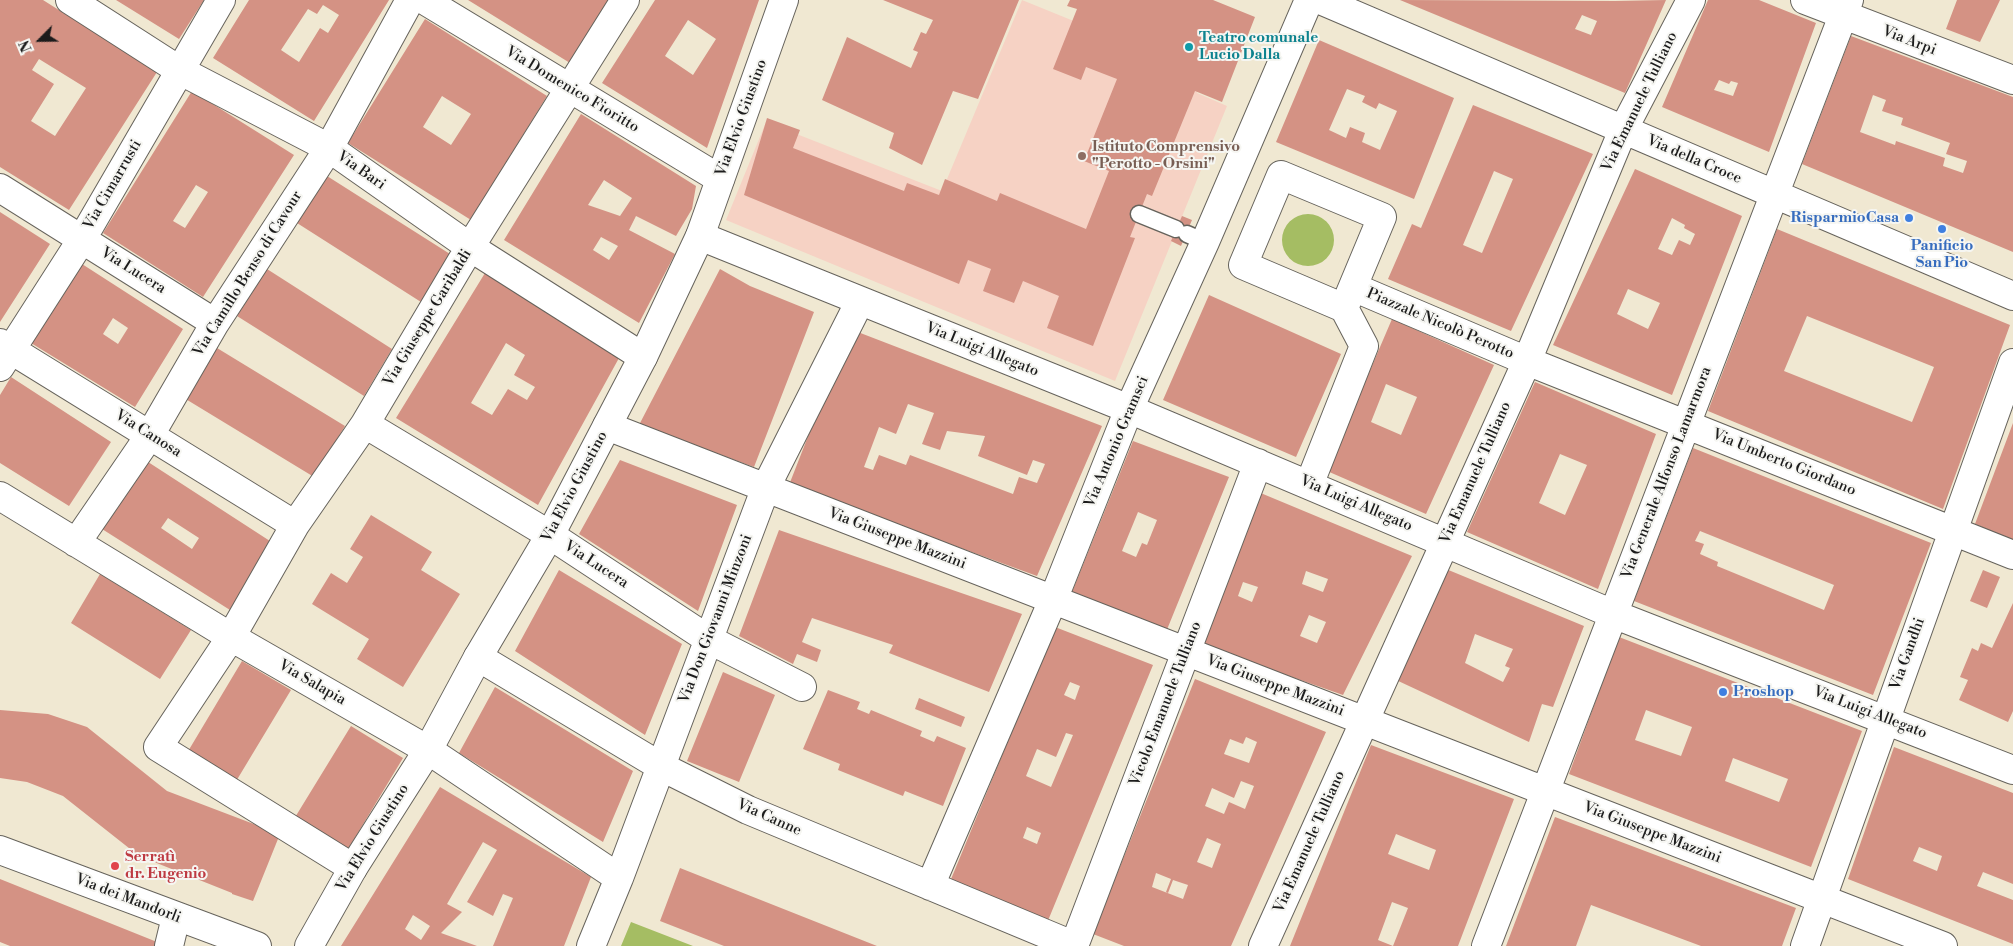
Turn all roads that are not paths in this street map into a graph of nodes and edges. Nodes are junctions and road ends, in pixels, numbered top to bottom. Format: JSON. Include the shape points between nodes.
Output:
{"nodes":[{"id":1,"x":70,"y":0,"type":"edge"},
{"id":2,"x":221,"y":0,"type":"edge"},
{"id":3,"x":410,"y":0,"type":"edge"},
{"id":4,"x":424,"y":0,"type":"edge"},
{"id":5,"x":625,"y":0,"type":"edge"},
{"id":6,"x":784,"y":0,"type":"edge"},
{"id":7,"x":1309,"y":0,"type":"edge"},
{"id":8,"x":1320,"y":0,"type":"edge"},
{"id":9,"x":1690,"y":0,"type":"edge"},
{"id":10,"x":1805,"y":0,"type":"edge"},
{"id":11,"x":1846,"y":8,"type":"edge"},
{"id":12,"x":178,"y":70,"type":"junction"},
{"id":13,"x":2013,"y":80,"type":"edge"},
{"id":14,"x":569,"y":89,"type":"junction"},
{"id":15,"x":1623,"y":130,"type":"junction"},
{"id":16,"x":329,"y":148,"type":"junction"},
{"id":17,"x":720,"y":179,"type":"junction"},
{"id":18,"x":0,"y":188,"type":"edge"},
{"id":19,"x":1774,"y":194,"type":"junction"},
{"id":20,"x":1139,"y":214,"type":"dead end"},
{"id":21,"x":1189,"y":235,"type":"junction"},
{"id":22,"x":700,"y":236,"type":"junction"},
{"id":23,"x":82,"y":239,"type":"junction"},
{"id":24,"x":470,"y":247,"type":"junction"},
{"id":25,"x":2013,"y":296,"type":"edge"},
{"id":26,"x":1348,"y":298,"type":"junction"},
{"id":27,"x":860,"y":301,"type":"junction"},
{"id":28,"x":215,"y":322,"type":"junction"},
{"id":29,"x":4,"y":353,"type":"edge"},
{"id":30,"x":643,"y":357,"type":"junction"},
{"id":31,"x":1527,"y":361,"type":"junction"},
{"id":32,"x":2013,"y":363,"type":"edge"},
{"id":33,"x":1129,"y":409,"type":"junction"},
{"id":34,"x":365,"y":424,"type":"junction"},
{"id":35,"x":1686,"y":424,"type":"junction"},
{"id":36,"x":607,"y":426,"type":"junction"},
{"id":37,"x":150,"y":435,"type":"junction"},
{"id":38,"x":1258,"y":463,"type":"junction"},
{"id":39,"x":1309,"y":484,"type":"junction"},
{"id":40,"x":766,"y":488,"type":"junction"},
{"id":41,"x":0,"y":496,"type":"edge"},
{"id":42,"x":295,"y":525,"type":"junction"},
{"id":43,"x":1952,"y":531,"type":"junction"},
{"id":44,"x":550,"y":535,"type":"junction"},
{"id":45,"x":1445,"y":542,"type":"junction"},
{"id":46,"x":76,"y":543,"type":"junction"},
{"id":47,"x":2013,"y":555,"type":"edge"},
{"id":48,"x":1053,"y":600,"type":"junction"},
{"id":49,"x":1613,"y":614,"type":"junction"},
{"id":50,"x":231,"y":637,"type":"junction"},
{"id":51,"x":708,"y":639,"type":"junction"},
{"id":52,"x":1186,"y":651,"type":"junction"},
{"id":53,"x":478,"y":657,"type":"junction"},
{"id":54,"x":802,"y":688,"type":"dead end"},
{"id":55,"x":1885,"y":718,"type":"junction"},
{"id":56,"x":1365,"y":721,"type":"junction"},
{"id":57,"x":428,"y":750,"type":"junction"},
{"id":58,"x":660,"y":766,"type":"junction"},
{"id":59,"x":2013,"y":770,"type":"edge"},
{"id":60,"x":1545,"y":791,"type":"junction"},
{"id":61,"x":0,"y":850,"type":"edge"},
{"id":62,"x":353,"y":868,"type":"junction"},
{"id":63,"x":619,"y":878,"type":"junction"},
{"id":64,"x":930,"y":886,"type":"junction"},
{"id":65,"x":1823,"y":899,"type":"junction"},
{"id":66,"x":176,"y":917,"type":"junction"},
{"id":67,"x":169,"y":946,"type":"edge"},
{"id":68,"x":257,"y":946,"type":"edge"},
{"id":69,"x":309,"y":946,"type":"edge"},
{"id":70,"x":591,"y":946,"type":"edge"},
{"id":71,"x":1075,"y":946,"type":"edge"},
{"id":72,"x":1263,"y":946,"type":"edge"},
{"id":73,"x":1486,"y":946,"type":"edge"},
{"id":74,"x":1805,"y":946,"type":"edge"},
{"id":75,"x":1943,"y":946,"type":"edge"}],
"edges":[{"from":1,"to":12,"type":"street","name":"Via Bari"},
{"from":2,"to":12,"type":"street","name":"Via Cimarrusti"},
{"from":3,"to":16,"type":"street","name":"Via Camillo Benso di Cavour"},
{"from":4,"to":14,"type":"street","name":"Via Domenico Fioritto"},
{"from":5,"to":14,"type":"street","name":"Via Giuseppe Garibaldi"},
{"from":6,"to":17,"type":"street","name":"Via Elvio Giustino"},
{"from":7,"to":21,"type":"street","name":"Via Antonio Gramsci"},
{"from":8,"to":15,"type":"street","name":"Via della Croce"},
{"from":9,"to":15,"type":"street","name":"Via Emanuele Tulliano"},
{"from":10,"to":11,"type":"street","name":"Via Arpi"},
{"from":11,"to":13,"type":"street","name":"Via Arpi"},
{"from":11,"to":19,"type":"street","name":"Via Generale Alfonso Lamarmora"},
{"from":12,"to":16,"type":"street","name":"Via Bari"},
{"from":12,"to":23,"type":"street","name":"Via Cimarrusti"},
{"from":14,"to":17,"type":"street","name":"Via Domenico Fioritto"},
{"from":14,"to":24,"type":"street","name":"Via Giuseppe Garibaldi"},
{"from":15,"to":19,"type":"street","name":"Via della Croce"},
{"from":15,"to":31,"type":"street","name":"Via Emanuele Tulliano"},
{"from":16,"to":24,"type":"street","name":"Via Bari"},
{"from":16,"to":28,"type":"street","name":"Via Camillo Benso di Cavour"},
{"from":17,"to":22,"type":"street","name":"Via Elvio Giustino"},
{"from":18,"to":23,"type":"street","name":"Via Lucera"},
{"from":19,"to":25,"type":"street","name":"Via della Croce"},
{"from":19,"to":35,"type":"street","name":"Via Generale Alfonso Lamarmora"},
{"from":20,"to":21,"type":"lane"},
{"from":21,"to":33,"type":"street","name":"Via Antonio Gramsci"},
{"from":22,"to":27,"type":"street","name":"Via Luigi Allegato"},
{"from":22,"to":30,"type":"street","name":"Via Elvio Giustino"},
{"from":23,"to":28,"type":"street","name":"Via Lucera"},
{"from":23,"to":29,"type":"street","name":"Via Cimarrusti"},
{"from":24,"to":30,"type":"street","name":"Via Bari"},
{"from":24,"to":34,"type":"street","name":"Via Giuseppe Garibaldi"},
{"from":26,"to":26,"type":"street","name":"Piazzale Nicolò Perotto","via":[[1382,218],[1281,175],[1243,265]]},
{"from":26,"to":31,"type":"street","name":"Piazzale Nicolò Perotto"},
{"from":26,"to":39,"type":"street","name":"Piazzale Nicolò Perotto","via":[[1364,346]]},
{"from":27,"to":33,"type":"street","name":"Via Luigi Allegato"},
{"from":27,"to":40,"type":"street","name":"Via Don Giovanni Minzoni"},
{"from":28,"to":37,"type":"street","name":"Via Camillo Benso di Cavour"},
{"from":29,"to":37,"type":"street","name":"Via Canosa"},
{"from":30,"to":36,"type":"street","name":"Via Elvio Giustino"},
{"from":31,"to":35,"type":"street","name":"Via Umberto Giordano"},
{"from":31,"to":45,"type":"street","name":"Via Emanuele Tulliano"},
{"from":32,"to":43,"type":"street","name":"Via Gandhi"},
{"from":33,"to":38,"type":"street","name":"Via Luigi Allegato"},
{"from":33,"to":48,"type":"street","name":"Via Antonio Gramsci"},
{"from":34,"to":42,"type":"street","name":"Via Giuseppe Garibaldi"},
{"from":34,"to":44,"type":"street","name":"Via Lucera"},
{"from":35,"to":43,"type":"street","name":"Via Umberto Giordano"},
{"from":35,"to":49,"type":"street","name":"Via Generale Alfonso Lamarmora"},
{"from":36,"to":40,"type":"street","name":"Via Giuseppe Mazzini"},
{"from":36,"to":44,"type":"street","name":"Via Elvio Giustino"},
{"from":37,"to":42,"type":"street","name":"Via Canosa"},
{"from":37,"to":46,"type":"street","name":"Via Camillo Benso di Cavour"},
{"from":38,"to":39,"type":"street","name":"Via Luigi Allegato"},
{"from":38,"to":52,"type":"street","name":"Vicolo Emanuele Tulliano"},
{"from":39,"to":45,"type":"street","name":"Via Luigi Allegato"},
{"from":40,"to":48,"type":"street","name":"Via Giuseppe Mazzini"},
{"from":40,"to":51,"type":"street","name":"Via Don Giovanni Minzoni"},
{"from":41,"to":46,"type":"street","name":"Via Salapia"},
{"from":42,"to":50,"type":"street","name":"Via Giuseppe Garibaldi"},
{"from":43,"to":47,"type":"street","name":"Via Umberto Giordano"},
{"from":43,"to":55,"type":"street","name":"Via Gandhi"},
{"from":44,"to":51,"type":"street","name":"Via Lucera"},
{"from":44,"to":53,"type":"street","name":"Via Elvio Giustino"},
{"from":45,"to":49,"type":"street","name":"Via Luigi Allegato"},
{"from":45,"to":56,"type":"street","name":"Via Emanuele Tulliano"},
{"from":46,"to":50,"type":"street","name":"Via Salapia"},
{"from":48,"to":52,"type":"street","name":"Via Giuseppe Mazzini"},
{"from":48,"to":64,"type":"street","name":"Via Antonio Gramsci"},
{"from":49,"to":55,"type":"street","name":"Via Luigi Allegato"},
{"from":49,"to":60,"type":"street","name":"Via Generale Alfonso Lamarmora"},
{"from":50,"to":57,"type":"street","name":"Via Salapia"},
{"from":50,"to":62,"type":"street","name":"Via Giuseppe Garibaldi","via":[[158,747]]},
{"from":51,"to":54,"type":"street","name":"Via Lucera"},
{"from":51,"to":58,"type":"street","name":"Via Don Giovanni Minzoni"},
{"from":52,"to":56,"type":"street","name":"Via Giuseppe Mazzini"},
{"from":52,"to":71,"type":"street","name":"Vicolo Emanuele Tulliano"},
{"from":53,"to":57,"type":"street","name":"Via Elvio Giustino"},
{"from":53,"to":58,"type":"street","name":"Via Canne"},
{"from":55,"to":59,"type":"street","name":"Via Luigi Allegato"},
{"from":55,"to":65,"type":"street","name":"Via Gandhi"},
{"from":56,"to":60,"type":"street","name":"Via Giuseppe Mazzini"},
{"from":56,"to":72,"type":"street","name":"Via Emanuele Tulliano"},
{"from":57,"to":62,"type":"street","name":"Via Elvio Giustino"},
{"from":57,"to":63,"type":"street","name":"Via Salapia"},
{"from":58,"to":63,"type":"street","name":"Via Don Giovanni Minzoni"},
{"from":58,"to":64,"type":"street","name":"Via Canne","via":[[748,810]]},
{"from":60,"to":65,"type":"street","name":"Via Giuseppe Mazzini"},
{"from":60,"to":73,"type":"street","name":"Via Generale Alfonso Lamarmora"},
{"from":61,"to":66,"type":"street","name":"Via dei Mandorli"},
{"from":62,"to":69,"type":"street","name":"Via Elvio Giustino"},
{"from":63,"to":70,"type":"street","name":"Via Don Giovanni Minzoni"},
{"from":64,"to":71,"type":"street","name":"Via Canne"},
{"from":65,"to":74,"type":"street","name":"Via Gandhi"},
{"from":65,"to":75,"type":"street","name":"Via Giuseppe Mazzini"},
{"from":66,"to":67,"type":"street"},
{"from":66,"to":68,"type":"street","name":"Via dei Mandorli"}]}
